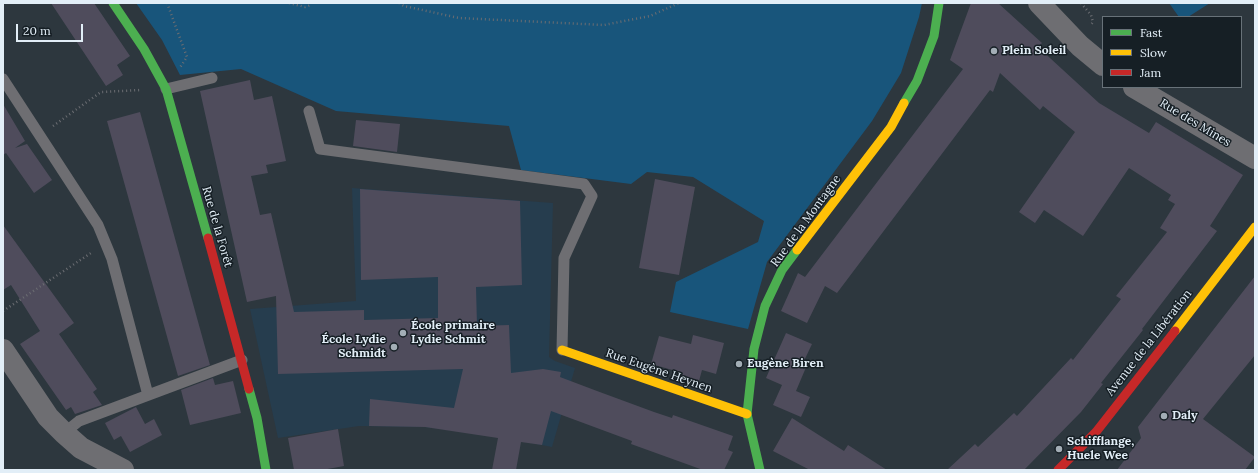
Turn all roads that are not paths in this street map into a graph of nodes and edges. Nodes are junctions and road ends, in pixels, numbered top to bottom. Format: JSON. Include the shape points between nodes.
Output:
{"nodes":[{"id":1,"x":113,"y":3,"type":"edge"},
{"id":2,"x":940,"y":3,"type":"edge"},
{"id":3,"x":1039,"y":3,"type":"edge"},
{"id":4,"x":1102,"y":64,"type":"edge"},
{"id":5,"x":212,"y":78,"type":"dead end"},
{"id":6,"x":3,"y":79,"type":"edge"},
{"id":7,"x":1136,"y":88,"type":"edge"},
{"id":8,"x":166,"y":89,"type":"junction"},
{"id":9,"x":309,"y":111,"type":"dead end"},
{"id":10,"x":1255,"y":158,"type":"edge"},
{"id":11,"x":1255,"y":227,"type":"edge"},
{"id":12,"x":3,"y":350,"type":"edge"},
{"id":13,"x":562,"y":350,"type":"joint"},
{"id":14,"x":242,"y":360,"type":"junction"},
{"id":15,"x":148,"y":395,"type":"junction"},
{"id":16,"x":747,"y":414,"type":"junction"},
{"id":17,"x":64,"y":433,"type":"junction"},
{"id":18,"x":116,"y":467,"type":"edge"},
{"id":19,"x":266,"y":470,"type":"edge"},
{"id":20,"x":760,"y":470,"type":"edge"},
{"id":21,"x":1058,"y":470,"type":"edge"}],
"edges":[{"from":1,"to":8,"type":"street","name":"Rue de la Forêt","via":[[144,49]]},
{"from":2,"to":16,"type":"street","name":"Rue de la Montagne","via":[[934,36],[917,81],[890,127],[780,276],[765,306],[754,349]]},
{"from":3,"to":4,"type":"street","via":[[1080,46]]},
{"from":5,"to":8,"type":"lane"},
{"from":6,"to":15,"type":"lane","via":[[98,225],[106,243]]},
{"from":7,"to":10,"type":"street","name":"Rue des Mines"},
{"from":8,"to":14,"type":"street","name":"Rue de la Forêt"},
{"from":9,"to":13,"type":"lane","via":[[320,149],[584,184],[592,196],[564,258]]},
{"from":11,"to":21,"type":"street","name":"Avenue de la Libération","via":[[1096,432]]},
{"from":12,"to":17,"type":"street","via":[[48,417]]},
{"from":13,"to":16,"type":"street","name":"Rue Eugène Heynen"},
{"from":14,"to":15,"type":"lane"},
{"from":14,"to":19,"type":"street","name":"Rue de la Forêt","via":[[257,418]]},
{"from":15,"to":17,"type":"lane","via":[[79,421]]},
{"from":16,"to":20,"type":"street","name":"Rue de la Montagne"},
{"from":17,"to":18,"type":"street","via":[[81,448]]}]}
